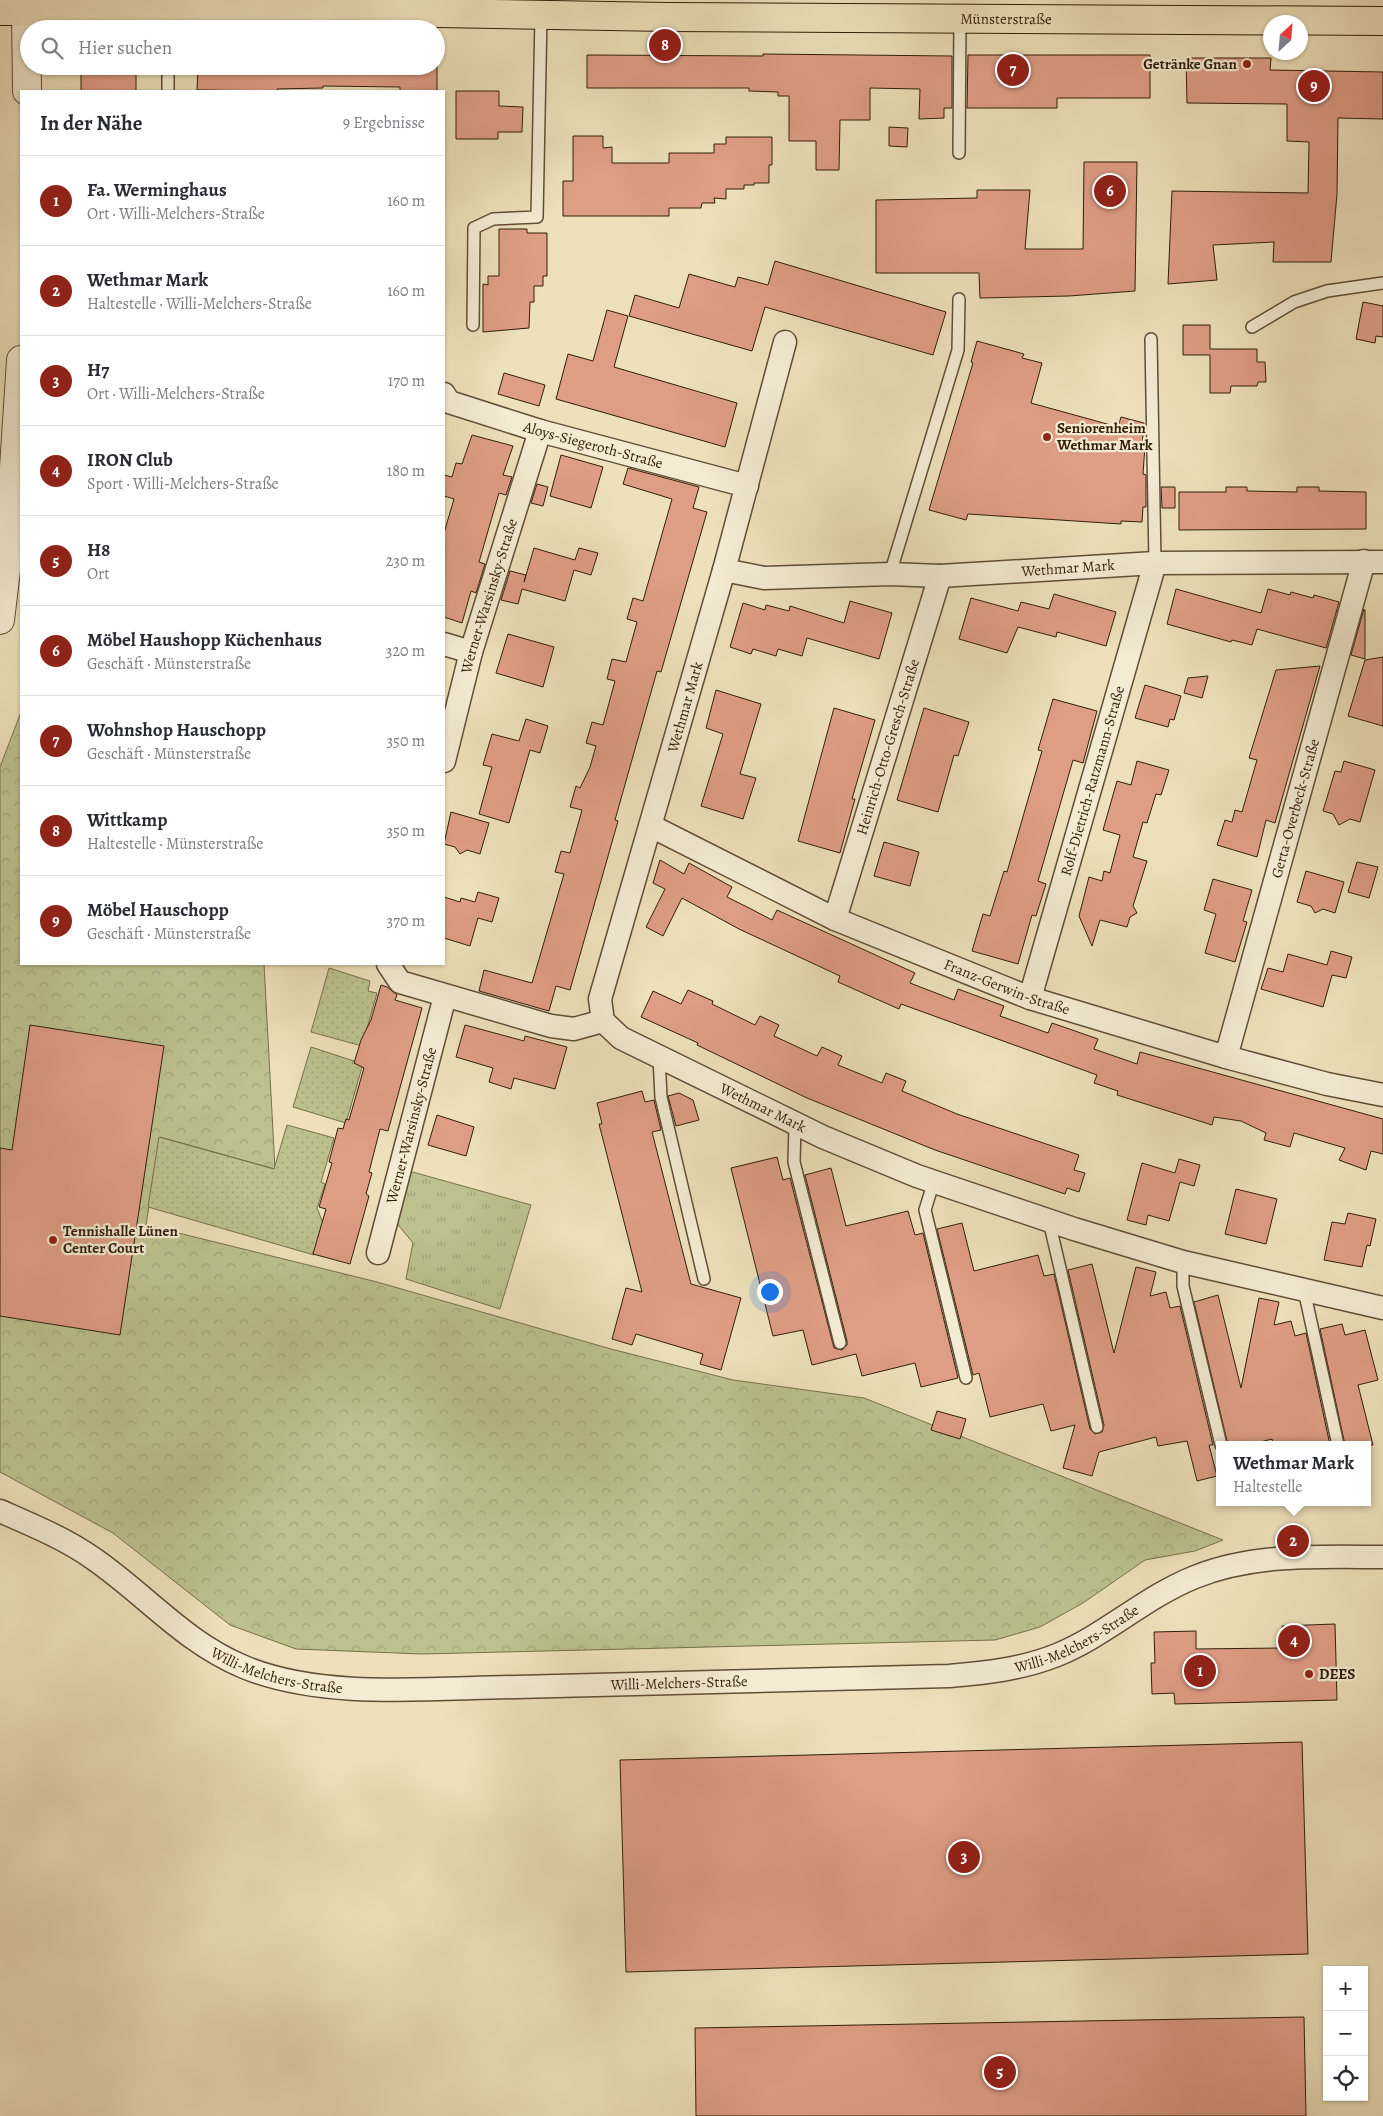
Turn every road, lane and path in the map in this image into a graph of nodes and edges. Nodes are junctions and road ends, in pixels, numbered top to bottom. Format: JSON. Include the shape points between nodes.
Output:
{"nodes":[{"id":1,"x":13,"y":11,"type":"edge"},
{"id":2,"x":542,"y":14,"type":"junction"},
{"id":3,"x":960,"y":19,"type":"junction"},
{"id":4,"x":168,"y":20,"type":"edge"},
{"id":5,"x":1383,"y":21,"type":"edge"},
{"id":6,"x":20,"y":51,"type":"edge"},
{"id":7,"x":24,"y":75,"type":"edge"},
{"id":8,"x":168,"y":75,"type":"edge"},
{"id":9,"x":27,"y":90,"type":"edge"},
{"id":10,"x":168,"y":90,"type":"edge"},
{"id":11,"x":959,"y":153,"type":"dead end"},
{"id":12,"x":1383,"y":283,"type":"edge"},
{"id":13,"x":959,"y":299,"type":"dead end"},
{"id":14,"x":473,"y":325,"type":"dead end"},
{"id":15,"x":1252,"y":327,"type":"dead end"},
{"id":16,"x":1151,"y":339,"type":"dead end"},
{"id":17,"x":785,"y":342,"type":"dead end"},
{"id":18,"x":20,"y":376,"type":"edge"},
{"id":19,"x":445,"y":395,"type":"edge"},
{"id":20,"x":540,"y":431,"type":"junction"},
{"id":21,"x":747,"y":486,"type":"junction"},
{"id":22,"x":1374,"y":562,"type":"edge"},
{"id":23,"x":1155,"y":563,"type":"junction"},
{"id":24,"x":724,"y":570,"type":"junction"},
{"id":25,"x":890,"y":574,"type":"junction"},
{"id":26,"x":940,"y":576,"type":"junction"},
{"id":27,"x":0,"y":620,"type":"edge"},
{"id":28,"x":445,"y":644,"type":"edge"},
{"id":29,"x":471,"y":652,"type":"junction"},
{"id":30,"x":445,"y":757,"type":"edge"},
{"id":31,"x":651,"y":826,"type":"junction"},
{"id":32,"x":836,"y":919,"type":"junction"},
{"id":33,"x":389,"y":965,"type":"edge"},
{"id":34,"x":445,"y":996,"type":"junction"},
{"id":35,"x":1030,"y":998,"type":"junction"},
{"id":36,"x":603,"y":1021,"type":"junction"},
{"id":37,"x":659,"y":1058,"type":"junction"},
{"id":38,"x":1226,"y":1058,"type":"junction"},
{"id":39,"x":1383,"y":1095,"type":"edge"},
{"id":40,"x":796,"y":1124,"type":"junction"},
{"id":41,"x":934,"y":1181,"type":"junction"},
{"id":42,"x":1048,"y":1221,"type":"junction"},
{"id":43,"x":378,"y":1253,"type":"dead end"},
{"id":44,"x":1184,"y":1262,"type":"junction"},
{"id":45,"x":704,"y":1279,"type":"dead end"},
{"id":46,"x":1304,"y":1290,"type":"junction"},
{"id":47,"x":1383,"y":1308,"type":"edge"},
{"id":48,"x":840,"y":1343,"type":"dead end"},
{"id":49,"x":966,"y":1378,"type":"dead end"},
{"id":50,"x":1097,"y":1427,"type":"dead end"},
{"id":51,"x":1220,"y":1441,"type":"edge"},
{"id":52,"x":1337,"y":1441,"type":"edge"},
{"id":53,"x":0,"y":1511,"type":"edge"},
{"id":54,"x":1383,"y":1557,"type":"edge"}],
"edges":[{"from":1,"to":4,"type":"main road","name":"Münsterstraße"},
{"from":1,"to":6,"type":"street"},
{"from":2,"to":3,"type":"main road","name":"Münsterstraße"},
{"from":2,"to":4,"type":"main road","name":"Münsterstraße"},
{"from":2,"to":14,"type":"lane","via":[[537,217],[493,219],[474,228]]},
{"from":3,"to":5,"type":"main road","name":"Münsterstraße"},
{"from":3,"to":11,"type":"lane"},
{"from":7,"to":9,"type":"street"},
{"from":8,"to":10,"type":"lane"},
{"from":12,"to":15,"type":"lane","via":[[1327,291],[1294,302]]},
{"from":13,"to":25,"type":"lane","via":[[958,350]]},
{"from":16,"to":23,"type":"lane"},
{"from":17,"to":21,"type":"street","name":"Wethmar Mark"},
{"from":18,"to":27,"type":"street","via":[[9,546]]},
{"from":19,"to":20,"type":"street","name":"Aloys-Siegeroth-Straße","via":[[450,402]]},
{"from":20,"to":21,"type":"street","name":"Aloys-Siegeroth-Straße"},
{"from":20,"to":29,"type":"street","name":"Werner-Warsinsky-Straße"},
{"from":21,"to":24,"type":"street","name":"Wethmar Mark"},
{"from":22,"to":23,"type":"street","name":"Wethmar Mark"},
{"from":22,"to":38,"type":"street","name":"Gerta-Overbeck-Straße"},
{"from":23,"to":26,"type":"street","name":"Wethmar Mark"},
{"from":23,"to":35,"type":"street","name":"Rolf-Dietrich-Ratzmann-Straße"},
{"from":24,"to":25,"type":"street","name":"Wethmar Mark","via":[[764,578]]},
{"from":24,"to":31,"type":"street","name":"Wethmar Mark"},
{"from":25,"to":26,"type":"street","name":"Wethmar Mark"},
{"from":26,"to":32,"type":"street","name":"Heinrich-Otto-Gresch-Straße"},
{"from":28,"to":29,"type":"street"},
{"from":29,"to":30,"type":"street","name":"Werner-Warsinsky-Straße"},
{"from":31,"to":32,"type":"street","name":"Franz-Gerwin-Straße"},
{"from":31,"to":36,"type":"street","name":"Wethmar Mark","via":[[600,999]]},
{"from":32,"to":35,"type":"street","name":"Franz-Gerwin-Straße"},
{"from":33,"to":34,"type":"street","via":[[400,982]]},
{"from":34,"to":36,"type":"street","via":[[551,1026],[574,1029]]},
{"from":34,"to":43,"type":"street","name":"Werner-Warsinsky-Straße"},
{"from":35,"to":38,"type":"street","name":"Franz-Gerwin-Straße"},
{"from":36,"to":37,"type":"street","name":"Wethmar Mark","via":[[621,1038]]},
{"from":37,"to":40,"type":"street","name":"Wethmar Mark"},
{"from":37,"to":45,"type":"lane","via":[[661,1097]]},
{"from":38,"to":39,"type":"street","name":"Franz-Gerwin-Straße"},
{"from":40,"to":41,"type":"street","name":"Wethmar Mark"},
{"from":40,"to":48,"type":"lane","via":[[794,1162]]},
{"from":41,"to":42,"type":"street","name":"Wethmar Mark"},
{"from":41,"to":49,"type":"lane","via":[[925,1210]]},
{"from":42,"to":44,"type":"street","name":"Wethmar Mark"},
{"from":42,"to":50,"type":"lane"},
{"from":44,"to":46,"type":"street","name":"Wethmar Mark"},
{"from":44,"to":51,"type":"lane","via":[[1183,1286]]},
{"from":46,"to":47,"type":"street","name":"Wethmar Mark"},
{"from":46,"to":52,"type":"lane"},
{"from":53,"to":54,"type":"street","name":"Willi-Melchers-Straße","via":[[92,1558],[170,1624],[214,1653],[281,1680],[332,1688],[604,1685],[949,1676],[1002,1671],[1058,1655],[1172,1587],[1224,1568],[1256,1561]]}]}
